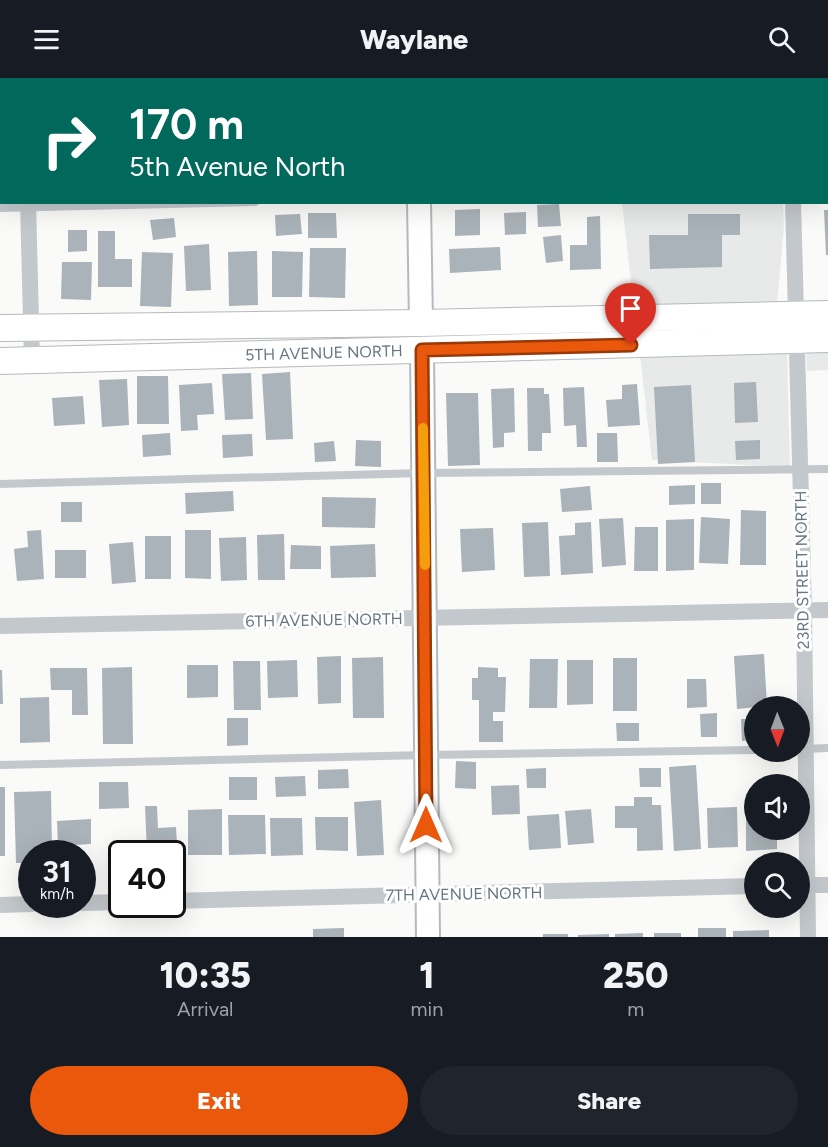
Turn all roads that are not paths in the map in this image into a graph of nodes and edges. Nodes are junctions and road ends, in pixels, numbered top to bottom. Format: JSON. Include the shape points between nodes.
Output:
{"nodes":[{"id":1,"x":104,"y":204,"type":"edge"},
{"id":2,"x":419,"y":204,"type":"edge"},
{"id":3,"x":793,"y":204,"type":"edge"},
{"id":4,"x":28,"y":205,"type":"edge"},
{"id":5,"x":0,"y":208,"type":"edge"},
{"id":6,"x":828,"y":314,"type":"edge"},
{"id":7,"x":421,"y":323,"type":"junction"},
{"id":8,"x":31,"y":326,"type":"junction"},
{"id":9,"x":796,"y":327,"type":"junction"},
{"id":10,"x":0,"y":328,"type":"edge"},
{"id":11,"x":828,"y":339,"type":"edge"},
{"id":12,"x":422,"y":350,"type":"junction"},
{"id":13,"x":32,"y":360,"type":"junction"},
{"id":14,"x":0,"y":361,"type":"edge"},
{"id":15,"x":828,"y":469,"type":"edge"},
{"id":16,"x":800,"y":470,"type":"junction"},
{"id":17,"x":424,"y":473,"type":"junction"},
{"id":18,"x":0,"y":484,"type":"edge"},
{"id":19,"x":828,"y":610,"type":"edge"},
{"id":20,"x":804,"y":611,"type":"junction"},
{"id":21,"x":426,"y":618,"type":"junction"},
{"id":22,"x":0,"y":626,"type":"edge"},
{"id":23,"x":803,"y":696,"type":"edge"},
{"id":24,"x":828,"y":748,"type":"edge"},
{"id":25,"x":810,"y":749,"type":"edge"},
{"id":26,"x":744,"y":750,"type":"edge"},
{"id":27,"x":426,"y":755,"type":"junction"},
{"id":28,"x":803,"y":762,"type":"edge"},
{"id":29,"x":0,"y":765,"type":"edge"},
{"id":30,"x":804,"y":852,"type":"edge"},
{"id":31,"x":810,"y":885,"type":"edge"},
{"id":32,"x":828,"y":885,"type":"edge"},
{"id":33,"x":744,"y":886,"type":"edge"},
{"id":34,"x":427,"y":895,"type":"junction"},
{"id":35,"x":186,"y":901,"type":"edge"},
{"id":36,"x":18,"y":904,"type":"edge"},
{"id":37,"x":0,"y":905,"type":"edge"},
{"id":38,"x":807,"y":918,"type":"edge"},
{"id":39,"x":428,"y":937,"type":"edge"},
{"id":40,"x":808,"y":937,"type":"edge"}],
"edges":[{"from":1,"to":4,"type":"lane"},
{"from":2,"to":7,"type":"street"},
{"from":3,"to":9,"type":"street","name":"23RD STREET NORTH"},
{"from":4,"to":5,"type":"lane"},
{"from":4,"to":8,"type":"street"},
{"from":6,"to":9,"type":"main road","name":"5TH AVENUE NORTH"},
{"from":7,"to":8,"type":"main road","name":"5TH AVENUE NORTH"},
{"from":7,"to":9,"type":"main road","name":"5TH AVENUE NORTH"},
{"from":8,"to":10,"type":"main road","name":"5TH AVENUE NORTH"},
{"from":8,"to":13,"type":"street"},
{"from":9,"to":11,"type":"main road","name":"5TH AVENUE NORTH"},
{"from":9,"to":12,"type":"main road","name":"5TH AVENUE NORTH"},
{"from":9,"to":16,"type":"street","name":"23RD STREET NORTH"},
{"from":12,"to":13,"type":"main road","name":"5TH AVENUE NORTH"},
{"from":12,"to":17,"type":"street"},
{"from":13,"to":14,"type":"main road","name":"5TH AVENUE NORTH"},
{"from":15,"to":16,"type":"lane"},
{"from":16,"to":17,"type":"lane"},
{"from":16,"to":20,"type":"street","name":"23RD STREET NORTH"},
{"from":17,"to":18,"type":"lane"},
{"from":17,"to":21,"type":"street"},
{"from":19,"to":20,"type":"street","name":"6TH AVENUE NORTH"},
{"from":20,"to":21,"type":"street","name":"6TH AVENUE NORTH"},
{"from":20,"to":23,"type":"street","name":"23RD STREET NORTH"},
{"from":21,"to":22,"type":"street","name":"6TH AVENUE NORTH"},
{"from":21,"to":27,"type":"street"},
{"from":24,"to":25,"type":"lane"},
{"from":26,"to":27,"type":"lane"},
{"from":27,"to":29,"type":"lane"},
{"from":27,"to":34,"type":"street"},
{"from":28,"to":30,"type":"street","name":"23RD STREET NORTH"},
{"from":31,"to":32,"type":"street"},
{"from":33,"to":34,"type":"street","name":"7TH AVENUE NORTH"},
{"from":34,"to":35,"type":"street","name":"7TH AVENUE NORTH"},
{"from":34,"to":39,"type":"street"},
{"from":36,"to":37,"type":"street"},
{"from":38,"to":40,"type":"street","name":"23RD STREET NORTH"}]}
